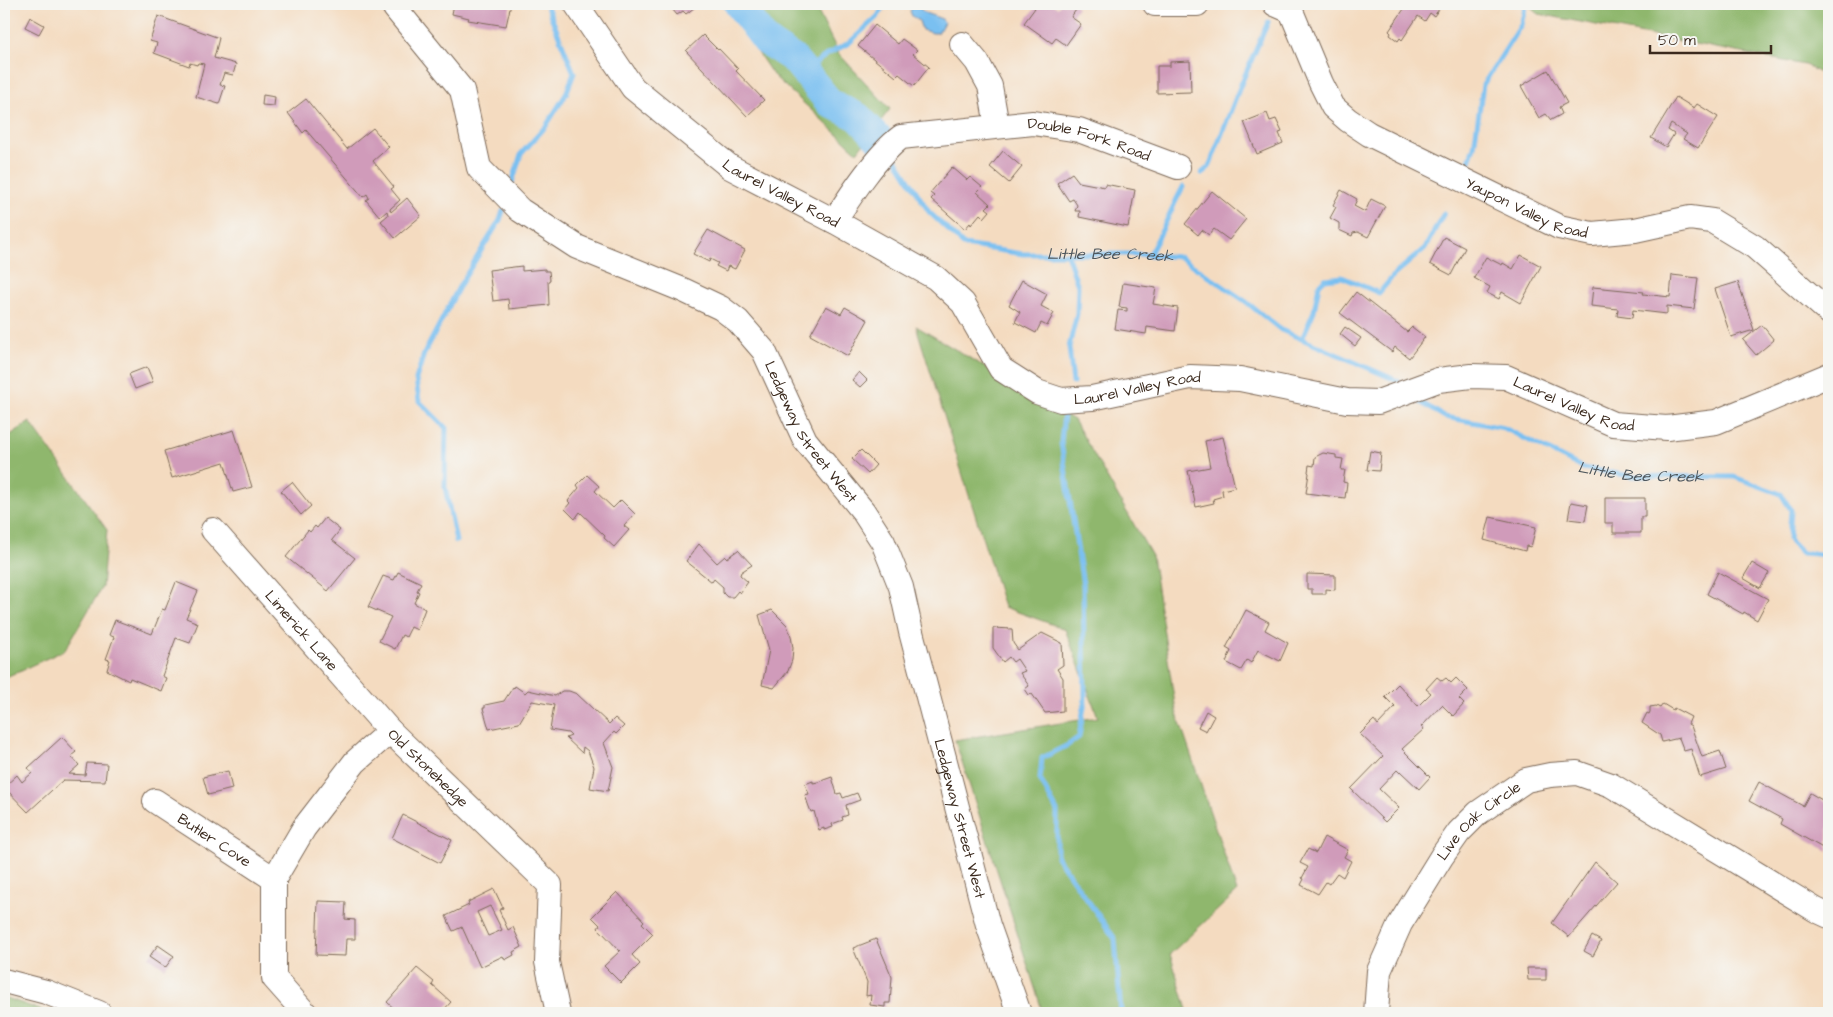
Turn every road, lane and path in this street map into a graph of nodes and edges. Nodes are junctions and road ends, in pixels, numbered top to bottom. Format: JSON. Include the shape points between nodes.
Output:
{"nodes":[{"id":1,"x":576,"y":4,"type":"edge"},
{"id":2,"x":1155,"y":4,"type":"edge"},
{"id":3,"x":1197,"y":4,"type":"edge"},
{"id":4,"x":1276,"y":4,"type":"edge"},
{"id":5,"x":392,"y":5,"type":"edge"},
{"id":6,"x":962,"y":44,"type":"dead end"},
{"id":7,"x":997,"y":126,"type":"junction"},
{"id":8,"x":1178,"y":167,"type":"dead end"},
{"id":9,"x":834,"y":222,"type":"junction"},
{"id":10,"x":1829,"y":312,"type":"edge"},
{"id":11,"x":1829,"y":375,"type":"edge"},
{"id":12,"x":213,"y":530,"type":"dead end"},
{"id":13,"x":390,"y":731,"type":"junction"},
{"id":14,"x":154,"y":801,"type":"dead end"},
{"id":15,"x":274,"y":879,"type":"junction"},
{"id":16,"x":1829,"y":916,"type":"edge"},
{"id":17,"x":4,"y":981,"type":"edge"},
{"id":18,"x":99,"y":1013,"type":"edge"},
{"id":19,"x":305,"y":1013,"type":"edge"},
{"id":20,"x":558,"y":1013,"type":"edge"},
{"id":21,"x":1019,"y":1013,"type":"edge"},
{"id":22,"x":1376,"y":1013,"type":"edge"}],
"edges":[{"from":1,"to":9,"type":"street","name":"Laurel Valley Road","via":[[633,88],[730,167]]},
{"from":2,"to":3,"type":"street"},
{"from":4,"to":10,"type":"street","name":"Yaupon Valley Road","via":[[1291,11],[1333,107],[1369,134],[1559,227],[1592,234],[1635,230],[1690,218],[1712,221],[1754,247]]},
{"from":5,"to":21,"type":"street","name":"Ledgeway Street West","via":[[462,90],[479,168],[520,210],[561,238],[683,290],[721,308],[738,321],[764,351],[805,440],[863,511],[883,542],[901,587],[988,925]]},
{"from":6,"to":7,"type":"street","via":[[990,86]]},
{"from":7,"to":8,"type":"street","name":"Double Fork Road","via":[[1033,123],[1079,130]]},
{"from":7,"to":9,"type":"street","name":"Double Fork Road","via":[[901,137],[891,144]]},
{"from":9,"to":11,"type":"street","name":"Laurel Valley Road","via":[[936,278],[963,303],[1001,370],[1037,392],[1061,400],[1092,398],[1190,377],[1240,379],[1348,401],[1378,402],[1438,380],[1471,376],[1506,377],[1613,424],[1667,428],[1716,422]]},
{"from":12,"to":13,"type":"street","name":"Limerick Lane"},
{"from":13,"to":15,"type":"street","name":"Old Stonehedge","via":[[355,762],[304,828]]},
{"from":13,"to":20,"type":"street","name":"Old Stonehedge","via":[[550,885],[547,962]]},
{"from":14,"to":15,"type":"street","name":"Butler Cove"},
{"from":15,"to":19,"type":"street","via":[[274,978]]},
{"from":16,"to":22,"type":"street","name":"Live Oak Circle","via":[[1611,785],[1577,773],[1526,780],[1478,814],[1459,832],[1442,856],[1400,924],[1379,971]]},
{"from":17,"to":18,"type":"street","via":[[46,992]]}]}
